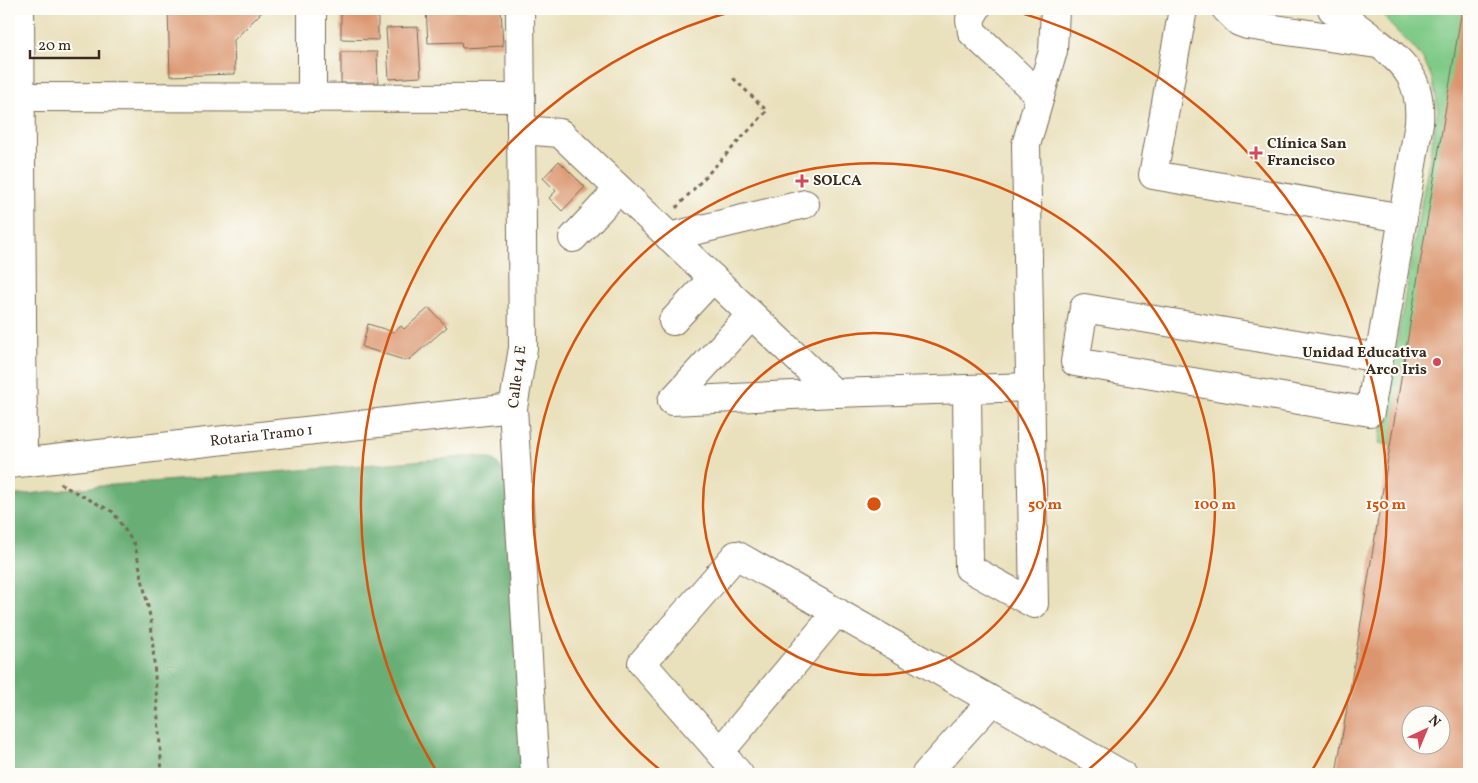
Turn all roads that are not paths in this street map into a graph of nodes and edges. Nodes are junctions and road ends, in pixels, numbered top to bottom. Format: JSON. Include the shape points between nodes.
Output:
{"nodes":[{"id":1,"x":20,"y":9,"type":"edge"},
{"id":2,"x":312,"y":9,"type":"edge"},
{"id":3,"x":520,"y":9,"type":"edge"},
{"id":4,"x":976,"y":9,"type":"edge"},
{"id":5,"x":1055,"y":9,"type":"edge"},
{"id":6,"x":1183,"y":9,"type":"edge"},
{"id":7,"x":1226,"y":9,"type":"edge"},
{"id":8,"x":1332,"y":9,"type":"edge"},
{"id":9,"x":1362,"y":9,"type":"edge"},
{"id":10,"x":1381,"y":45,"type":"junction"},
{"id":11,"x":1040,"y":96,"type":"junction"},
{"id":12,"x":20,"y":97,"type":"junction"},
{"id":13,"x":312,"y":98,"type":"junction"},
{"id":14,"x":521,"y":98,"type":"junction"},
{"id":15,"x":521,"y":130,"type":"junction"},
{"id":16,"x":619,"y":189,"type":"junction"},
{"id":17,"x":805,"y":204,"type":"dead end"},
{"id":18,"x":1403,"y":218,"type":"junction"},
{"id":19,"x":664,"y":232,"type":"junction"},
{"id":20,"x":573,"y":238,"type":"dead end"},
{"id":21,"x":14,"y":241,"type":"edge"},
{"id":22,"x":713,"y":278,"type":"junction"},
{"id":23,"x":752,"y":315,"type":"junction"},
{"id":24,"x":673,"y":321,"type":"dead end"},
{"id":25,"x":1379,"y":358,"type":"junction"},
{"id":26,"x":1031,"y":387,"type":"junction"},
{"id":27,"x":967,"y":389,"type":"junction"},
{"id":28,"x":834,"y":394,"type":"junction"},
{"id":29,"x":513,"y":408,"type":"junction"},
{"id":30,"x":16,"y":463,"type":"edge"},
{"id":31,"x":837,"y":612,"type":"junction"},
{"id":32,"x":992,"y":700,"type":"junction"},
{"id":33,"x":720,"y":752,"type":"junction"},
{"id":34,"x":535,"y":774,"type":"edge"},
{"id":35,"x":739,"y":774,"type":"edge"},
{"id":36,"x":926,"y":774,"type":"edge"},
{"id":37,"x":1121,"y":774,"type":"edge"}],
"edges":[{"from":1,"to":12,"type":"street"},
{"from":2,"to":13,"type":"street"},
{"from":3,"to":14,"type":"street","name":"Calle 14 E"},
{"from":4,"to":11,"type":"street","via":[[970,18],[972,32]]},
{"from":5,"to":11,"type":"street","via":[[1053,51]]},
{"from":6,"to":18,"type":"street","via":[[1153,175]]},
{"from":7,"to":10,"type":"street","via":[[1247,25]]},
{"from":8,"to":10,"type":"street"},
{"from":9,"to":10,"type":"street"},
{"from":10,"to":18,"type":"street","via":[[1405,65],[1418,91],[1420,108]]},
{"from":11,"to":26,"type":"street","via":[[1026,145]]},
{"from":12,"to":13,"type":"street"},
{"from":12,"to":21,"type":"street"},
{"from":13,"to":14,"type":"street"},
{"from":14,"to":15,"type":"street","name":"Calle 14 E"},
{"from":15,"to":16,"type":"street","via":[[560,133]]},
{"from":15,"to":29,"type":"street","name":"Calle 14 E","via":[[523,348]]},
{"from":16,"to":19,"type":"street"},
{"from":16,"to":20,"type":"street"},
{"from":17,"to":19,"type":"street"},
{"from":18,"to":25,"type":"street"},
{"from":19,"to":22,"type":"street"},
{"from":21,"to":30,"type":"street"},
{"from":22,"to":23,"type":"street"},
{"from":22,"to":24,"type":"street"},
{"from":23,"to":28,"type":"street"},
{"from":23,"to":28,"type":"street","via":[[672,401]]},
{"from":25,"to":25,"type":"street","via":[[1370,412],[1075,362],[1084,308]]},
{"from":26,"to":27,"type":"street"},
{"from":26,"to":27,"type":"street","via":[[1034,604],[969,568]]},
{"from":27,"to":28,"type":"street"},
{"from":29,"to":30,"type":"street","name":"Rotaria Tramo 1"},
{"from":29,"to":34,"type":"street","name":"Calle 14 E"},
{"from":31,"to":32,"type":"street"},
{"from":31,"to":33,"type":"street"},
{"from":31,"to":33,"type":"street","via":[[736,555],[642,663]]},
{"from":32,"to":36,"type":"street"},
{"from":32,"to":37,"type":"street"},
{"from":33,"to":35,"type":"street"}]}
